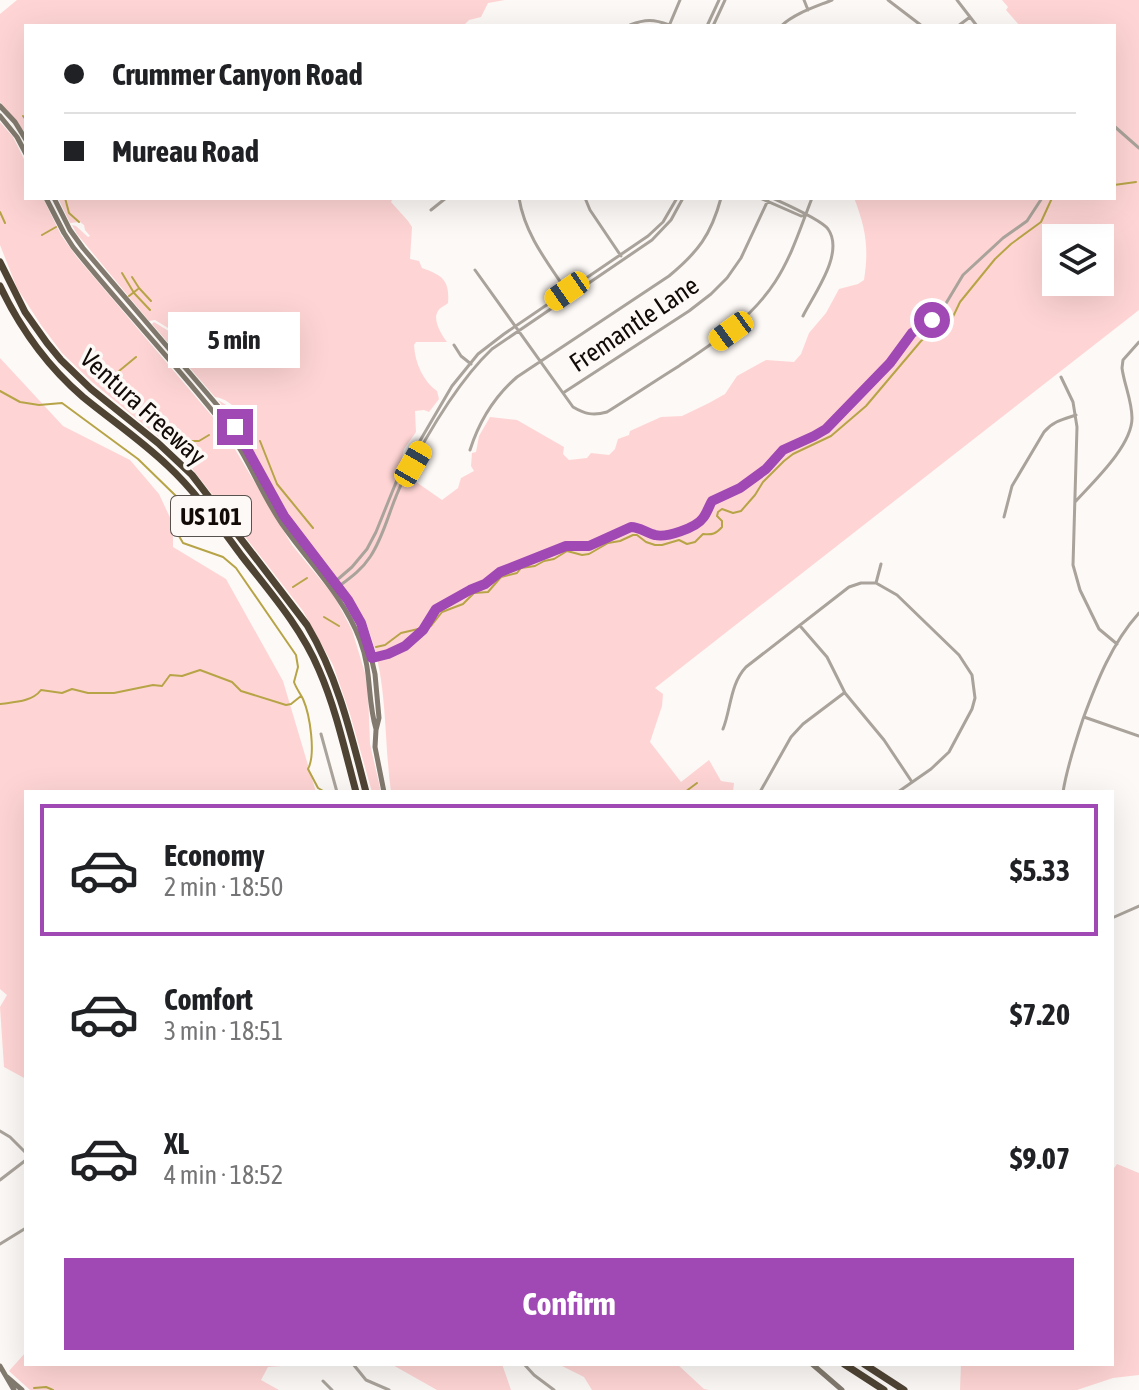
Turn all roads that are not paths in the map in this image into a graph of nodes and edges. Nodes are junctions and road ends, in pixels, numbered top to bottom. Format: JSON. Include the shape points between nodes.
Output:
{"nodes":[{"id":1,"x":680,"y":0,"type":"edge"},
{"id":2,"x":719,"y":0,"type":"edge"},
{"id":3,"x":725,"y":0,"type":"edge"},
{"id":4,"x":804,"y":0,"type":"edge"},
{"id":5,"x":832,"y":0,"type":"edge"},
{"id":6,"x":888,"y":0,"type":"edge"},
{"id":7,"x":957,"y":0,"type":"edge"},
{"id":8,"x":808,"y":10,"type":"junction"},
{"id":9,"x":970,"y":17,"type":"junction"},
{"id":10,"x":633,"y":24,"type":"edge"},
{"id":11,"x":666,"y":24,"type":"edge"},
{"id":12,"x":669,"y":24,"type":"edge"},
{"id":13,"x":708,"y":24,"type":"edge"},
{"id":14,"x":714,"y":24,"type":"edge"},
{"id":15,"x":783,"y":24,"type":"edge"},
{"id":16,"x":920,"y":24,"type":"edge"},
{"id":17,"x":961,"y":24,"type":"edge"},
{"id":18,"x":975,"y":24,"type":"edge"},
{"id":19,"x":0,"y":106,"type":"edge"},
{"id":20,"x":0,"y":116,"type":"edge"},
{"id":21,"x":1116,"y":128,"type":"edge"},
{"id":22,"x":24,"y":137,"type":"edge"},
{"id":23,"x":1139,"y":148,"type":"edge"},
{"id":24,"x":24,"y":150,"type":"edge"},
{"id":25,"x":47,"y":200,"type":"edge"},
{"id":26,"x":55,"y":200,"type":"edge"},
{"id":27,"x":444,"y":200,"type":"edge"},
{"id":28,"x":520,"y":200,"type":"edge"},
{"id":29,"x":586,"y":200,"type":"edge"},
{"id":30,"x":676,"y":200,"type":"edge"},
{"id":31,"x":682,"y":200,"type":"edge"},
{"id":32,"x":720,"y":200,"type":"edge"},
{"id":33,"x":770,"y":200,"type":"edge"},
{"id":34,"x":772,"y":200,"type":"edge"},
{"id":35,"x":811,"y":200,"type":"edge"},
{"id":36,"x":1041,"y":200,"type":"edge"},
{"id":37,"x":431,"y":210,"type":"dead end"},
{"id":38,"x":805,"y":215,"type":"junction"},
{"id":39,"x":622,"y":257,"type":"junction"},
{"id":40,"x":0,"y":262,"type":"edge"},
{"id":41,"x":475,"y":270,"type":"dead end"},
{"id":42,"x":0,"y":286,"type":"edge"},
{"id":43,"x":567,"y":291,"type":"junction"},
{"id":44,"x":570,"y":296,"type":"junction"},
{"id":45,"x":803,"y":316,"type":"dead end"},
{"id":46,"x":515,"y":327,"type":"junction"},
{"id":47,"x":519,"y":331,"type":"junction"},
{"id":48,"x":1139,"y":342,"type":"edge"},
{"id":49,"x":454,"y":345,"type":"dead end"},
{"id":50,"x":539,"y":361,"type":"junction"},
{"id":51,"x":472,"y":365,"type":"junction"},
{"id":52,"x":1061,"y":377,"type":"dead end"},
{"id":53,"x":563,"y":393,"type":"junction"},
{"id":54,"x":1076,"y":415,"type":"junction"},
{"id":55,"x":470,"y":450,"type":"dead end"},
{"id":56,"x":1075,"y":502,"type":"junction"},
{"id":57,"x":1004,"y":517,"type":"dead end"},
{"id":58,"x":881,"y":564,"type":"dead end"},
{"id":59,"x":876,"y":583,"type":"junction"},
{"id":60,"x":334,"y":586,"type":"junction"},
{"id":61,"x":1139,"y":613,"type":"edge"},
{"id":62,"x":800,"y":626,"type":"junction"},
{"id":63,"x":1117,"y":644,"type":"junction"},
{"id":64,"x":369,"y":658,"type":"junction"},
{"id":65,"x":845,"y":693,"type":"junction"},
{"id":66,"x":1084,"y":717,"type":"junction"},
{"id":67,"x":723,"y":729,"type":"dead end"},
{"id":68,"x":321,"y":734,"type":"dead end"},
{"id":69,"x":1139,"y":736,"type":"edge"},
{"id":70,"x":912,"y":782,"type":"junction"},
{"id":71,"x":336,"y":790,"type":"edge"},
{"id":72,"x":355,"y":790,"type":"edge"},
{"id":73,"x":365,"y":790,"type":"edge"},
{"id":74,"x":384,"y":790,"type":"edge"},
{"id":75,"x":761,"y":790,"type":"edge"},
{"id":76,"x":901,"y":790,"type":"edge"},
{"id":77,"x":1063,"y":790,"type":"edge"},
{"id":78,"x":1139,"y":906,"type":"edge"},
{"id":79,"x":1114,"y":917,"type":"edge"},
{"id":80,"x":0,"y":1131,"type":"edge"},
{"id":81,"x":24,"y":1151,"type":"edge"},
{"id":82,"x":24,"y":1162,"type":"edge"},
{"id":83,"x":0,"y":1180,"type":"edge"},
{"id":84,"x":24,"y":1229,"type":"edge"},
{"id":85,"x":0,"y":1244,"type":"edge"},
{"id":86,"x":0,"y":1366,"type":"edge"},
{"id":87,"x":355,"y":1366,"type":"edge"},
{"id":88,"x":526,"y":1366,"type":"edge"},
{"id":89,"x":814,"y":1366,"type":"edge"},
{"id":90,"x":847,"y":1366,"type":"edge"},
{"id":91,"x":867,"y":1366,"type":"edge"},
{"id":92,"x":7,"y":1376,"type":"junction"},
{"id":93,"x":323,"y":1381,"type":"dead end"},
{"id":94,"x":879,"y":1388,"type":"edge"},
{"id":95,"x":14,"y":1390,"type":"edge"},
{"id":96,"x":22,"y":1390,"type":"edge"},
{"id":97,"x":332,"y":1390,"type":"edge"},
{"id":98,"x":389,"y":1390,"type":"edge"},
{"id":99,"x":554,"y":1390,"type":"edge"},
{"id":100,"x":842,"y":1390,"type":"edge"},
{"id":101,"x":904,"y":1390,"type":"edge"}],
"edges":[{"from":1,"to":12,"type":"street"},
{"from":2,"to":13,"type":"street"},
{"from":3,"to":14,"type":"street"},
{"from":4,"to":8,"type":"street"},
{"from":5,"to":8,"type":"street"},
{"from":6,"to":16,"type":"street"},
{"from":7,"to":9,"type":"street"},
{"from":8,"to":15,"type":"street"},
{"from":9,"to":17,"type":"street"},
{"from":9,"to":18,"type":"street"},
{"from":10,"to":11,"type":"street"},
{"from":19,"to":22,"type":"main road"},
{"from":20,"to":24,"type":"main road"},
{"from":21,"to":23,"type":"street"},
{"from":25,"to":60,"type":"main road","via":[[77,252],[224,425],[283,526]]},
{"from":26,"to":60,"type":"main road","via":[[83,248],[235,427],[284,516]]},
{"from":27,"to":37,"type":"street"},
{"from":28,"to":43,"type":"street","via":[[528,231]]},
{"from":29,"to":39,"type":"street"},
{"from":30,"to":39,"type":"street","via":[[658,227]]},
{"from":31,"to":39,"type":"street","via":[[661,231]]},
{"from":32,"to":50,"type":"street","via":[[710,232],[687,261]]},
{"from":33,"to":53,"type":"street","name":"Fremantle Lane","via":[[741,258],[711,294]]},
{"from":34,"to":38,"type":"street"},
{"from":35,"to":38,"type":"street"},
{"from":36,"to":64,"type":"street","via":[[1027,221],[963,275],[939,313],[912,333],[826,429],[783,450],[740,488],[712,501],[700,522],[661,536],[631,527],[589,546],[566,546],[514,565],[438,607],[412,641],[397,651]]},
{"from":38,"to":45,"type":"street","via":[[828,230],[835,249]]},
{"from":38,"to":53,"type":"street","via":[[775,282],[731,331],[607,412],[585,414]]},
{"from":39,"to":43,"type":"street"},
{"from":39,"to":44,"type":"street"},
{"from":40,"to":73,"type":"highway","name":"Ventura Freeway","number":"US 101","via":[[25,312],[54,352],[192,475],[302,618],[336,685]]},
{"from":41,"to":46,"type":"street"},
{"from":42,"to":72,"type":"highway","name":"Ventura Freeway","number":"US 101","via":[[51,366],[182,480],[284,610],[320,671]]},
{"from":43,"to":44,"type":"street"},
{"from":43,"to":46,"type":"street"},
{"from":44,"to":47,"type":"street"},
{"from":46,"to":47,"type":"street"},
{"from":46,"to":51,"type":"street"},
{"from":47,"to":50,"type":"street"},
{"from":47,"to":51,"type":"street"},
{"from":48,"to":56,"type":"street","via":[[1123,360],[1132,418],[1126,440]]},
{"from":49,"to":51,"type":"street"},
{"from":50,"to":53,"type":"street"},
{"from":50,"to":55,"type":"street","via":[[496,398]]},
{"from":51,"to":60,"type":"street","via":[[401,484],[373,552],[359,570]]},
{"from":52,"to":54,"type":"street"},
{"from":54,"to":56,"type":"street"},
{"from":54,"to":57,"type":"street","via":[[1044,432],[1012,486]]},
{"from":56,"to":63,"type":"street","via":[[1075,577],[1099,629]]},
{"from":58,"to":59,"type":"street"},
{"from":59,"to":62,"type":"street","via":[[849,587]]},
{"from":59,"to":70,"type":"street","via":[[897,595],[959,655],[974,685],[972,709],[949,752]]},
{"from":60,"to":64,"type":"main road","via":[[361,623]]},
{"from":61,"to":63,"type":"street"},
{"from":62,"to":65,"type":"street","via":[[827,657]]},
{"from":62,"to":67,"type":"street","via":[[742,672]]},
{"from":63,"to":66,"type":"street"},
{"from":64,"to":74,"type":"main road","via":[[377,688],[376,758]]},
{"from":65,"to":70,"type":"street"},
{"from":65,"to":75,"type":"street","via":[[791,737]]},
{"from":66,"to":69,"type":"street"},
{"from":66,"to":77,"type":"street"},
{"from":68,"to":71,"type":"street"},
{"from":70,"to":76,"type":"street"},
{"from":78,"to":79,"type":"street"},
{"from":80,"to":81,"type":"street"},
{"from":82,"to":83,"type":"street"},
{"from":84,"to":85,"type":"street"},
{"from":86,"to":92,"type":"main road"},
{"from":87,"to":98,"type":"street","via":[[366,1380]]},
{"from":88,"to":99,"type":"street"},
{"from":89,"to":100,"type":"main road"},
{"from":90,"to":94,"type":"highway"},
{"from":91,"to":101,"type":"highway"},
{"from":92,"to":95,"type":"main road"},
{"from":92,"to":96,"type":"main road"},
{"from":93,"to":97,"type":"street"}]}
